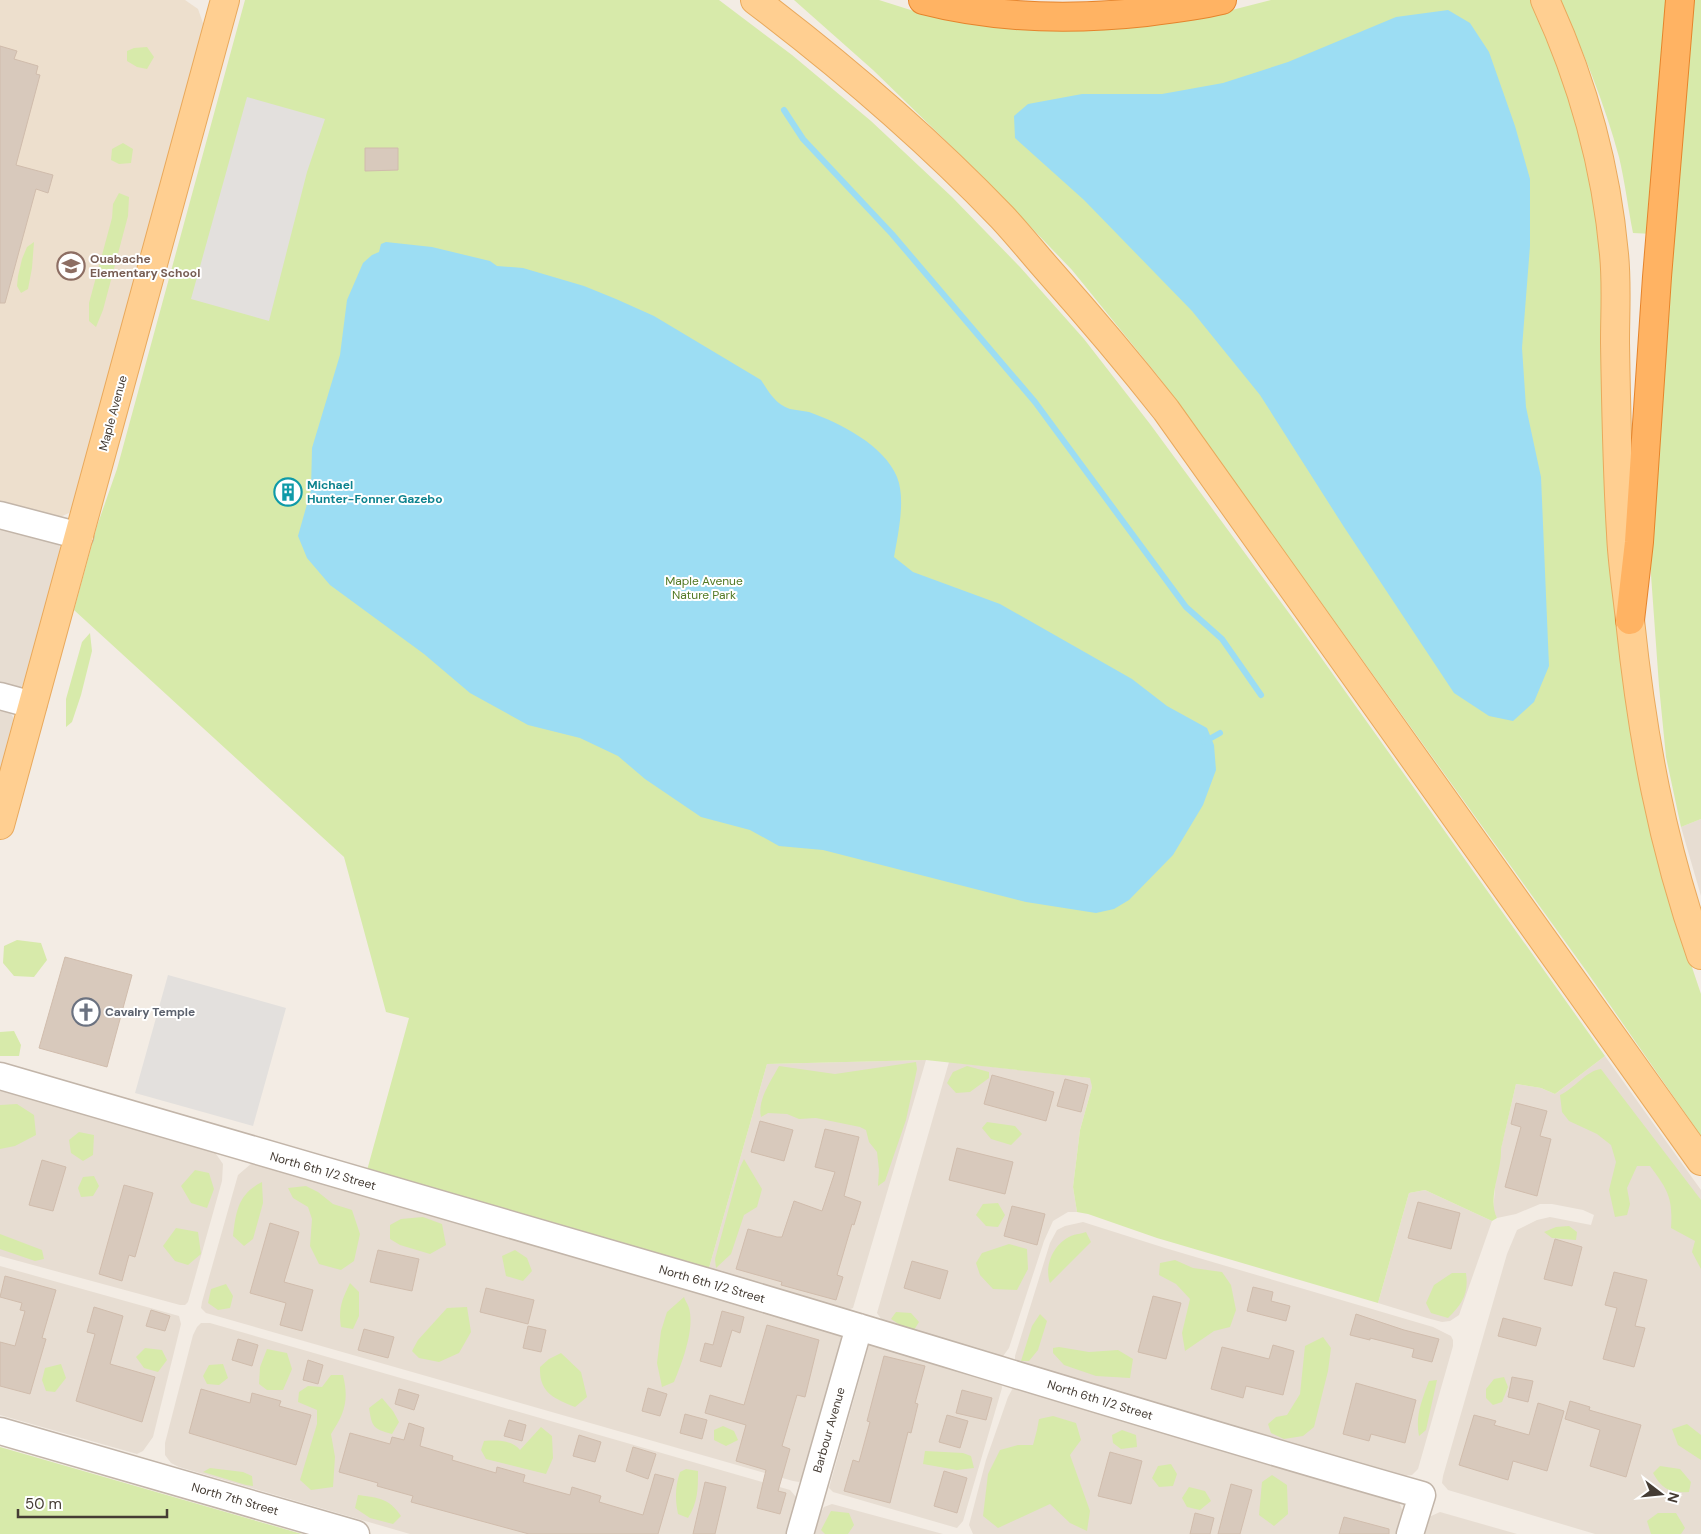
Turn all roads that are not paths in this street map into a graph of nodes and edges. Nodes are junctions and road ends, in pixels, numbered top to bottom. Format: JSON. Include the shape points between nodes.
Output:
{"nodes":[{"id":1,"x":225,"y":0,"type":"edge"},
{"id":2,"x":755,"y":0,"type":"edge"},
{"id":3,"x":923,"y":0,"type":"edge"},
{"id":4,"x":1222,"y":0,"type":"edge"},
{"id":5,"x":1545,"y":0,"type":"edge"},
{"id":6,"x":1680,"y":0,"type":"edge"},
{"id":7,"x":0,"y":515,"type":"edge"},
{"id":8,"x":80,"y":536,"type":"junction"},
{"id":9,"x":1630,"y":620,"type":"junction"},
{"id":10,"x":0,"y":696,"type":"edge"},
{"id":11,"x":33,"y":705,"type":"junction"},
{"id":12,"x":0,"y":825,"type":"edge"},
{"id":13,"x":1701,"y":955,"type":"edge"},
{"id":14,"x":0,"y":1076,"type":"edge"},
{"id":15,"x":1701,"y":1161,"type":"edge"},
{"id":16,"x":859,"y":1327,"type":"junction"},
{"id":17,"x":0,"y":1431,"type":"edge"},
{"id":18,"x":356,"y":1534,"type":"edge"},
{"id":19,"x":800,"y":1534,"type":"edge"},
{"id":20,"x":1410,"y":1534,"type":"edge"}],
"edges":[{"from":1,"to":8,"type":"main road","name":"Maple Avenue"},
{"from":2,"to":15,"type":"main road","via":[[851,77],[953,169],[1002,218],[1123,356],[1171,418]]},
{"from":3,"to":4,"type":"highway","via":[[976,10],[1058,17],[1172,9]]},
{"from":5,"to":9,"type":"main road","via":[[1564,42],[1592,125],[1605,185],[1614,255],[1621,534]]},
{"from":6,"to":9,"type":"highway","via":[[1639,542]]},
{"from":7,"to":8,"type":"street"},
{"from":8,"to":11,"type":"main road","name":"Maple Avenue"},
{"from":9,"to":13,"type":"main road","via":[[1652,780]]},
{"from":10,"to":11,"type":"street"},
{"from":11,"to":12,"type":"main road","name":"Maple Avenue"},
{"from":14,"to":16,"type":"street","name":"North 6th 1/2 Street"},
{"from":16,"to":19,"type":"street","name":"Barbour Avenue"},
{"from":16,"to":20,"type":"street","name":"North 6th 1/2 Street","via":[[1422,1495]]},
{"from":17,"to":18,"type":"street","name":"North 7th Street"}]}
